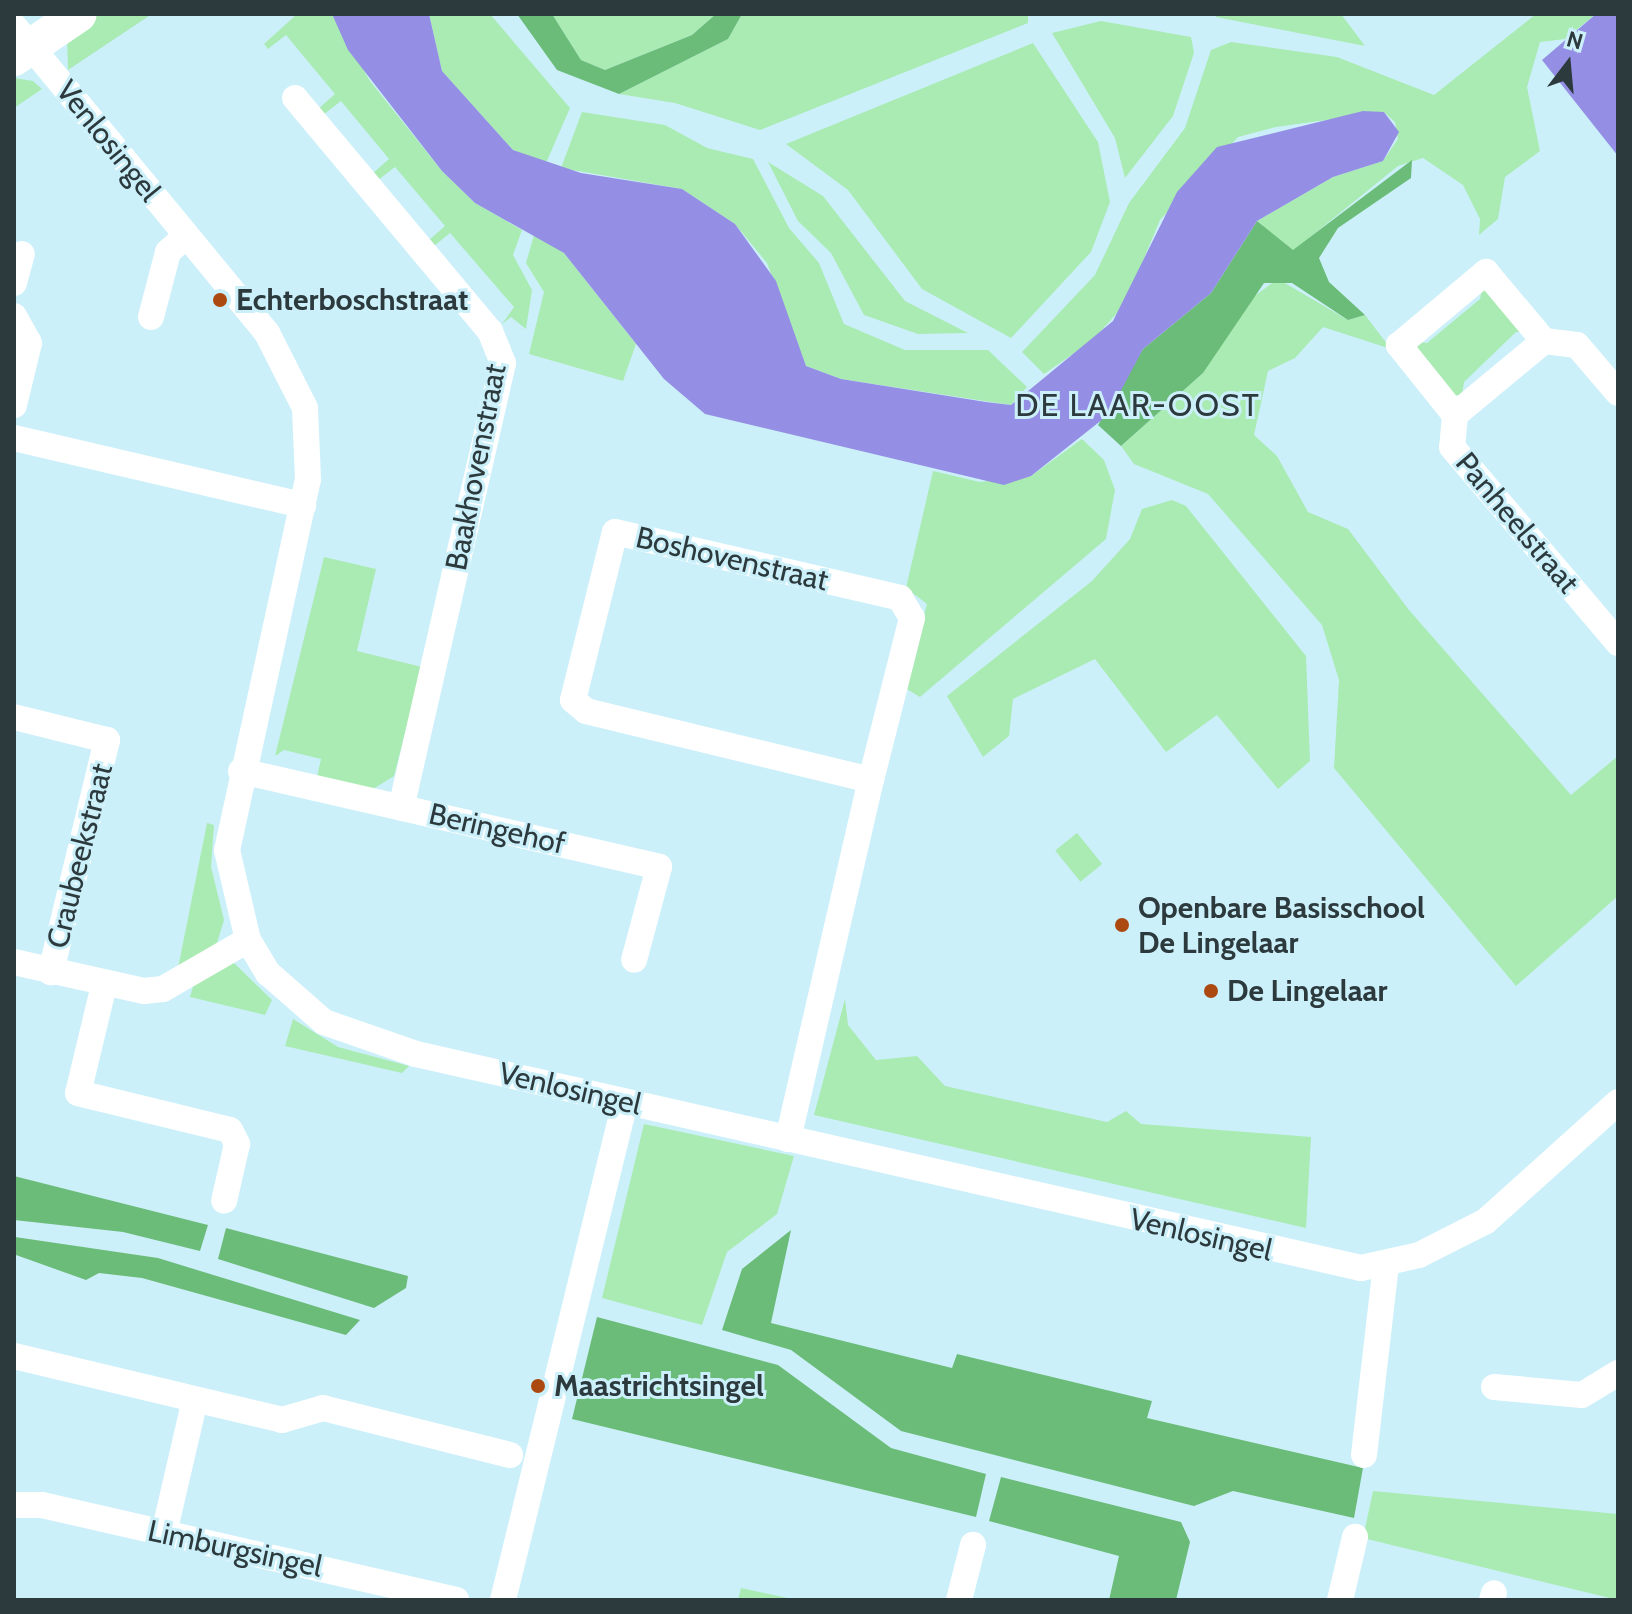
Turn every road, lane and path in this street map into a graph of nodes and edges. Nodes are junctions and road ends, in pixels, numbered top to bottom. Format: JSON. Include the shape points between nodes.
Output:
{"nodes":[{"id":1,"x":79,"y":14,"type":"edge"},
{"id":2,"x":23,"y":35,"type":"edge"},
{"id":3,"x":295,"y":98,"type":"dead end"},
{"id":4,"x":186,"y":236,"type":"junction"},
{"id":5,"x":22,"y":254,"type":"dead end"},
{"id":6,"x":14,"y":283,"type":"edge"},
{"id":7,"x":14,"y":316,"type":"edge"},
{"id":8,"x":151,"y":317,"type":"dead end"},
{"id":9,"x":1544,"y":341,"type":"junction"},
{"id":10,"x":1618,"y":393,"type":"edge"},
{"id":11,"x":14,"y":405,"type":"edge"},
{"id":12,"x":1455,"y":415,"type":"junction"},
{"id":13,"x":14,"y":438,"type":"edge"},
{"id":14,"x":303,"y":505,"type":"junction"},
{"id":15,"x":1613,"y":626,"type":"edge"},
{"id":16,"x":14,"y":717,"type":"edge"},
{"id":17,"x":241,"y":771,"type":"junction"},
{"id":18,"x":871,"y":780,"type":"junction"},
{"id":19,"x":401,"y":807,"type":"junction"},
{"id":20,"x":248,"y":940,"type":"junction"},
{"id":21,"x":634,"y":960,"type":"dead end"},
{"id":22,"x":14,"y":962,"type":"edge"},
{"id":23,"x":51,"y":972,"type":"junction"},
{"id":24,"x":104,"y":985,"type":"junction"},
{"id":25,"x":625,"y":1102,"type":"junction"},
{"id":26,"x":1618,"y":1102,"type":"edge"},
{"id":27,"x":788,"y":1139,"type":"junction"},
{"id":28,"x":224,"y":1201,"type":"dead end"},
{"id":29,"x":1386,"y":1266,"type":"junction"},
{"id":30,"x":14,"y":1356,"type":"edge"},
{"id":31,"x":1618,"y":1373,"type":"edge"},
{"id":32,"x":1494,"y":1387,"type":"dead end"},
{"id":33,"x":195,"y":1400,"type":"junction"},
{"id":34,"x":510,"y":1455,"type":"dead end"},
{"id":35,"x":1364,"y":1455,"type":"dead end"},
{"id":36,"x":14,"y":1505,"type":"edge"},
{"id":37,"x":164,"y":1533,"type":"junction"},
{"id":38,"x":1355,"y":1537,"type":"dead end"},
{"id":39,"x":973,"y":1545,"type":"dead end"},
{"id":40,"x":456,"y":1600,"type":"edge"},
{"id":41,"x":503,"y":1600,"type":"edge"},
{"id":42,"x":959,"y":1600,"type":"edge"},
{"id":43,"x":1340,"y":1600,"type":"edge"}],
"edges":[{"from":1,"to":2,"type":"street"},
{"from":2,"to":4,"type":"street","name":"Venlosingel"},
{"from":3,"to":19,"type":"street","name":"Baakhovenstraat","via":[[490,331],[503,363]]},
{"from":4,"to":8,"type":"street","via":[[168,252]]},
{"from":4,"to":14,"type":"street","name":"Venlosingel","via":[[292,372],[310,436]]},
{"from":5,"to":6,"type":"street"},
{"from":7,"to":11,"type":"street","via":[[29,343]]},
{"from":9,"to":10,"type":"street","via":[[1577,345]]},
{"from":9,"to":12,"type":"street","name":"Panheelstraat"},
{"from":9,"to":12,"type":"street","name":"Panheelstraat","via":[[1486,272],[1399,345]]},
{"from":12,"to":15,"type":"street","name":"Panheelstraat","via":[[1452,447]]},
{"from":13,"to":14,"type":"street"},
{"from":14,"to":17,"type":"street","name":"Venlosingel"},
{"from":16,"to":23,"type":"street","name":"Craubeekstraat","via":[[107,740]]},
{"from":17,"to":19,"type":"street","name":"Beringehof"},
{"from":17,"to":20,"type":"street","name":"Venlosingel","via":[[227,850]]},
{"from":18,"to":18,"type":"street","name":"Boshovenstraat","via":[[586,711],[573,700],[615,532],[900,598],[912,618]]},
{"from":18,"to":27,"type":"street","name":"Boshovenstraat"},
{"from":19,"to":21,"type":"street","name":"Beringehof","via":[[659,867]]},
{"from":20,"to":24,"type":"street","via":[[163,989]]},
{"from":20,"to":25,"type":"street","name":"Venlosingel","via":[[291,997],[361,1038]]},
{"from":22,"to":23,"type":"street"},
{"from":23,"to":24,"type":"street"},
{"from":24,"to":28,"type":"street","via":[[78,1093],[230,1130],[237,1144]]},
{"from":25,"to":27,"type":"street","name":"Venlosingel"},
{"from":25,"to":41,"type":"street"},
{"from":26,"to":29,"type":"street","name":"Venlosingel","via":[[1486,1221]]},
{"from":27,"to":29,"type":"street","name":"Venlosingel","via":[[1335,1266]]},
{"from":29,"to":35,"type":"street"},
{"from":30,"to":33,"type":"street"},
{"from":31,"to":32,"type":"street","via":[[1582,1395]]},
{"from":33,"to":34,"type":"street","via":[[282,1420],[323,1408]]},
{"from":33,"to":37,"type":"street"},
{"from":36,"to":37,"type":"street","name":"Limburgsingel"},
{"from":37,"to":40,"type":"street","name":"Limburgsingel"},
{"from":38,"to":43,"type":"street"},
{"from":39,"to":42,"type":"street"}]}
